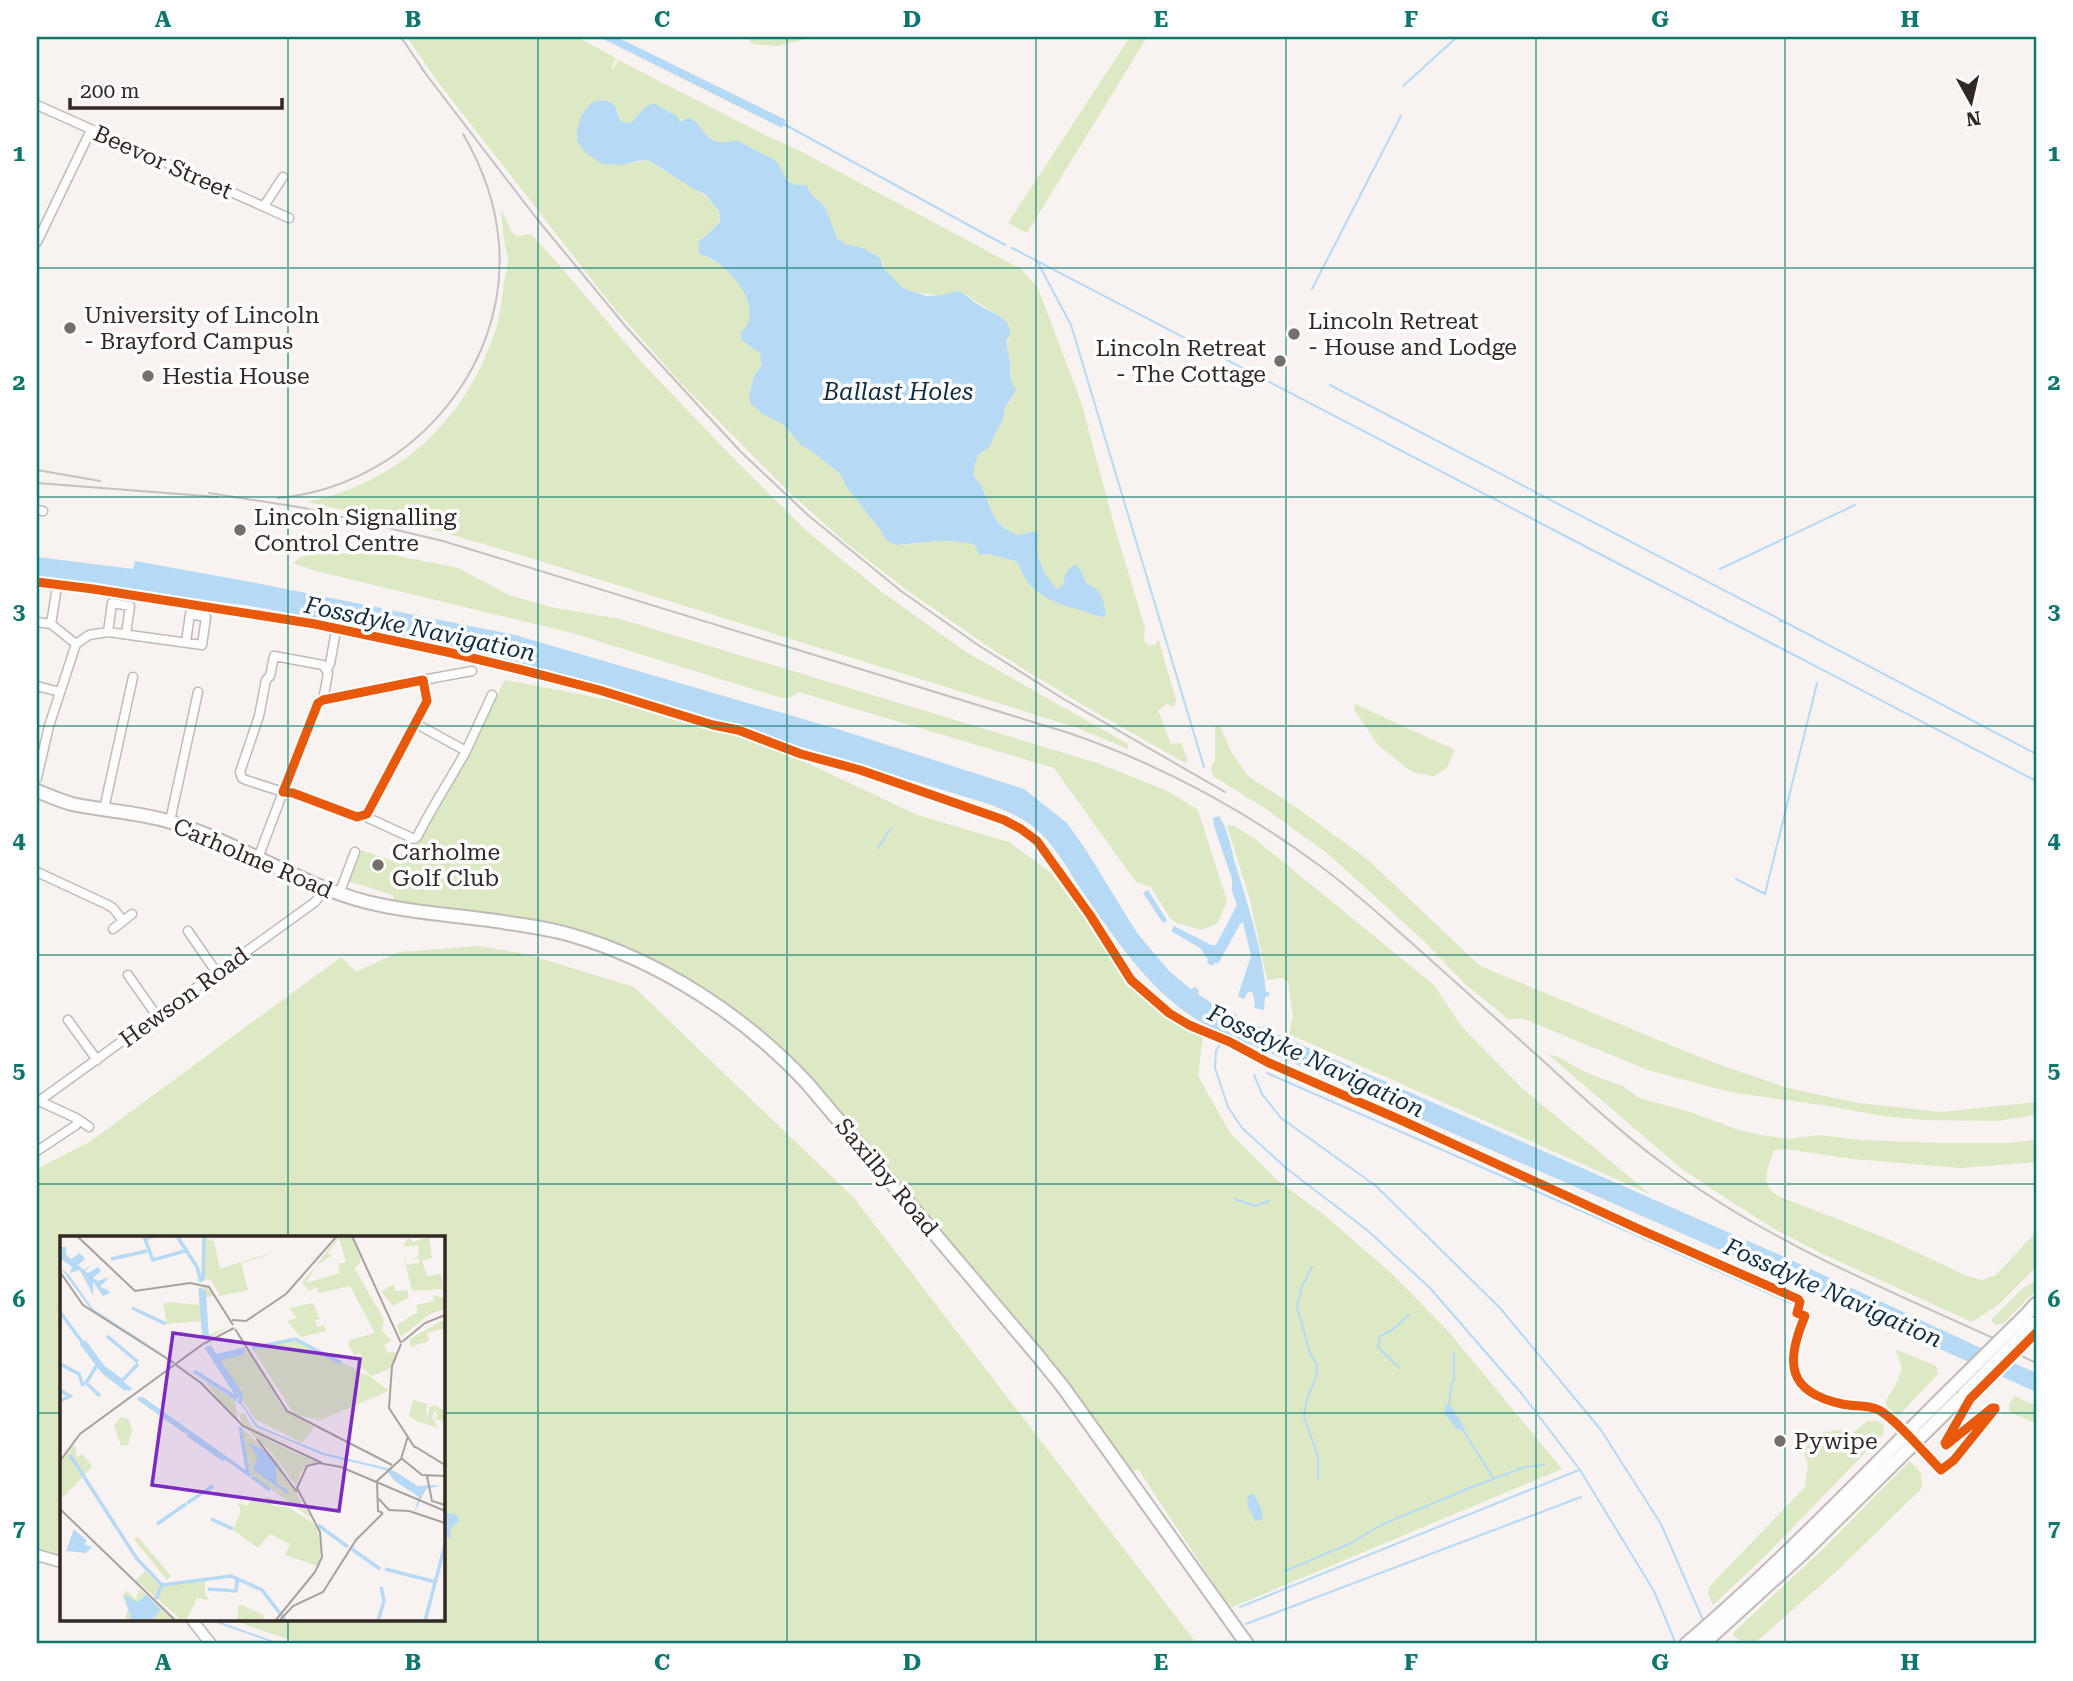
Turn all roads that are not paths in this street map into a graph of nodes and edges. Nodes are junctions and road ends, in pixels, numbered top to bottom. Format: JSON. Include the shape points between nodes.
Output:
{"nodes":[{"id":1,"x":37,"y":105,"type":"edge"},
{"id":2,"x":91,"y":130,"type":"junction"},
{"id":3,"x":283,"y":177,"type":"dead end"},
{"id":4,"x":264,"y":206,"type":"junction"},
{"id":5,"x":289,"y":218,"type":"dead end"},
{"id":6,"x":37,"y":242,"type":"edge"},
{"id":7,"x":56,"y":593,"type":"dead end"},
{"id":8,"x":37,"y":622,"type":"edge"},
{"id":9,"x":51,"y":624,"type":"junction"},
{"id":10,"x":108,"y":632,"type":"junction"},
{"id":11,"x":126,"y":634,"type":"junction"},
{"id":12,"x":335,"y":636,"type":"dead end"},
{"id":13,"x":186,"y":642,"type":"dead end"},
{"id":14,"x":76,"y":644,"type":"junction"},
{"id":15,"x":327,"y":669,"type":"junction"},
{"id":16,"x":472,"y":671,"type":"dead end"},
{"id":17,"x":133,"y":677,"type":"dead end"},
{"id":18,"x":423,"y":680,"type":"junction"},
{"id":19,"x":37,"y":686,"type":"edge"},
{"id":20,"x":60,"y":692,"type":"junction"},
{"id":21,"x":198,"y":692,"type":"dead end"},
{"id":22,"x":492,"y":695,"type":"dead end"},
{"id":23,"x":323,"y":700,"type":"junction"},
{"id":24,"x":415,"y":723,"type":"junction"},
{"id":25,"x":466,"y":751,"type":"junction"},
{"id":26,"x":37,"y":778,"type":"edge"},
{"id":27,"x":37,"y":791,"type":"edge"},
{"id":28,"x":283,"y":792,"type":"junction"},
{"id":29,"x":104,"y":809,"type":"junction"},
{"id":30,"x":364,"y":816,"type":"junction"},
{"id":31,"x":170,"y":821,"type":"junction"},
{"id":32,"x":355,"y":852,"type":"dead end"},
{"id":33,"x":258,"y":858,"type":"junction"},
{"id":34,"x":37,"y":872,"type":"edge"},
{"id":35,"x":325,"y":889,"type":"junction"},
{"id":36,"x":339,"y":894,"type":"junction"},
{"id":37,"x":388,"y":907,"type":"joint"},
{"id":38,"x":132,"y":914,"type":"dead end"},
{"id":39,"x":123,"y":921,"type":"junction"},
{"id":40,"x":113,"y":929,"type":"dead end"},
{"id":41,"x":188,"y":931,"type":"dead end"},
{"id":42,"x":217,"y":973,"type":"junction"},
{"id":43,"x":128,"y":975,"type":"dead end"},
{"id":44,"x":158,"y":1016,"type":"junction"},
{"id":45,"x":68,"y":1020,"type":"dead end"},
{"id":46,"x":97,"y":1060,"type":"junction"},
{"id":47,"x":38,"y":1101,"type":"edge"},
{"id":48,"x":78,"y":1119,"type":"junction"},
{"id":49,"x":89,"y":1126,"type":"dead end"},
{"id":50,"x":37,"y":1151,"type":"edge"},
{"id":51,"x":2036,"y":1304,"type":"edge"},
{"id":52,"x":2032,"y":1320,"type":"edge"},
{"id":53,"x":37,"y":1555,"type":"edge"},
{"id":54,"x":60,"y":1562,"type":"edge"},
{"id":55,"x":1728,"y":1616,"type":"junction"},
{"id":56,"x":194,"y":1622,"type":"edge"},
{"id":57,"x":211,"y":1644,"type":"edge"},
{"id":58,"x":1247,"y":1644,"type":"edge"},
{"id":59,"x":1686,"y":1644,"type":"edge"},
{"id":60,"x":1703,"y":1644,"type":"edge"}],
"edges":[{"from":1,"to":2,"type":"street","name":"Beevor Street"},
{"from":2,"to":4,"type":"street","name":"Beevor Street"},
{"from":2,"to":6,"type":"street"},
{"from":3,"to":4,"type":"street"},
{"from":4,"to":5,"type":"street","name":"Beevor Street"},
{"from":7,"to":9,"type":"street"},
{"from":8,"to":9,"type":"street"},
{"from":9,"to":14,"type":"street"},
{"from":10,"to":11,"type":"street"},
{"from":10,"to":11,"type":"street","via":[[112,603],[130,606]]},
{"from":10,"to":14,"type":"street","via":[[89,635]]},
{"from":11,"to":13,"type":"street"},
{"from":12,"to":15,"type":"street"},
{"from":14,"to":20,"type":"street"},
{"from":15,"to":23,"type":"street"},
{"from":15,"to":28,"type":"street","via":[[274,656],[240,772],[243,778]]},
{"from":16,"to":18,"type":"street"},
{"from":17,"to":29,"type":"street"},
{"from":18,"to":23,"type":"street"},
{"from":18,"to":24,"type":"street","via":[[427,701]]},
{"from":19,"to":20,"type":"street"},
{"from":20,"to":26,"type":"street"},
{"from":21,"to":31,"type":"street"},
{"from":22,"to":25,"type":"street"},
{"from":23,"to":28,"type":"street"},
{"from":24,"to":25,"type":"street"},
{"from":24,"to":30,"type":"street"},
{"from":25,"to":30,"type":"street","via":[[417,837],[410,838]]},
{"from":27,"to":29,"type":"main road","name":"Carholme Road"},
{"from":28,"to":30,"type":"street"},
{"from":28,"to":33,"type":"street"},
{"from":29,"to":31,"type":"main road","name":"Carholme Road"},
{"from":31,"to":33,"type":"main road","name":"Carholme Road"},
{"from":32,"to":36,"type":"street"},
{"from":33,"to":35,"type":"main road","name":"Carholme Road"},
{"from":34,"to":39,"type":"street","via":[[106,904]]},
{"from":35,"to":36,"type":"main road","name":"Carholme Road"},
{"from":35,"to":42,"type":"street","name":"Hewson Road","via":[[319,899]]},
{"from":36,"to":37,"type":"main road","name":"Carholme Road"},
{"from":37,"to":58,"type":"main road","name":"Saxilby Road","via":[[509,923],[595,943],[683,986],[772,1049],[820,1097],[1038,1356]]},
{"from":38,"to":39,"type":"street"},
{"from":39,"to":40,"type":"street"},
{"from":41,"to":42,"type":"street"},
{"from":42,"to":44,"type":"street","name":"Hewson Road"},
{"from":43,"to":44,"type":"street"},
{"from":44,"to":46,"type":"street","name":"Hewson Road"},
{"from":45,"to":46,"type":"street"},
{"from":46,"to":47,"type":"street","name":"Hewson Road"},
{"from":47,"to":48,"type":"street"},
{"from":48,"to":49,"type":"street"},
{"from":48,"to":50,"type":"street"},
{"from":51,"to":52,"type":"main road"},
{"from":52,"to":55,"type":"main road","bridge":true,"via":[[1802,1554]]},
{"from":53,"to":54,"type":"street"},
{"from":55,"to":59,"type":"main road"},
{"from":55,"to":60,"type":"main road"},
{"from":56,"to":57,"type":"street"}]}
